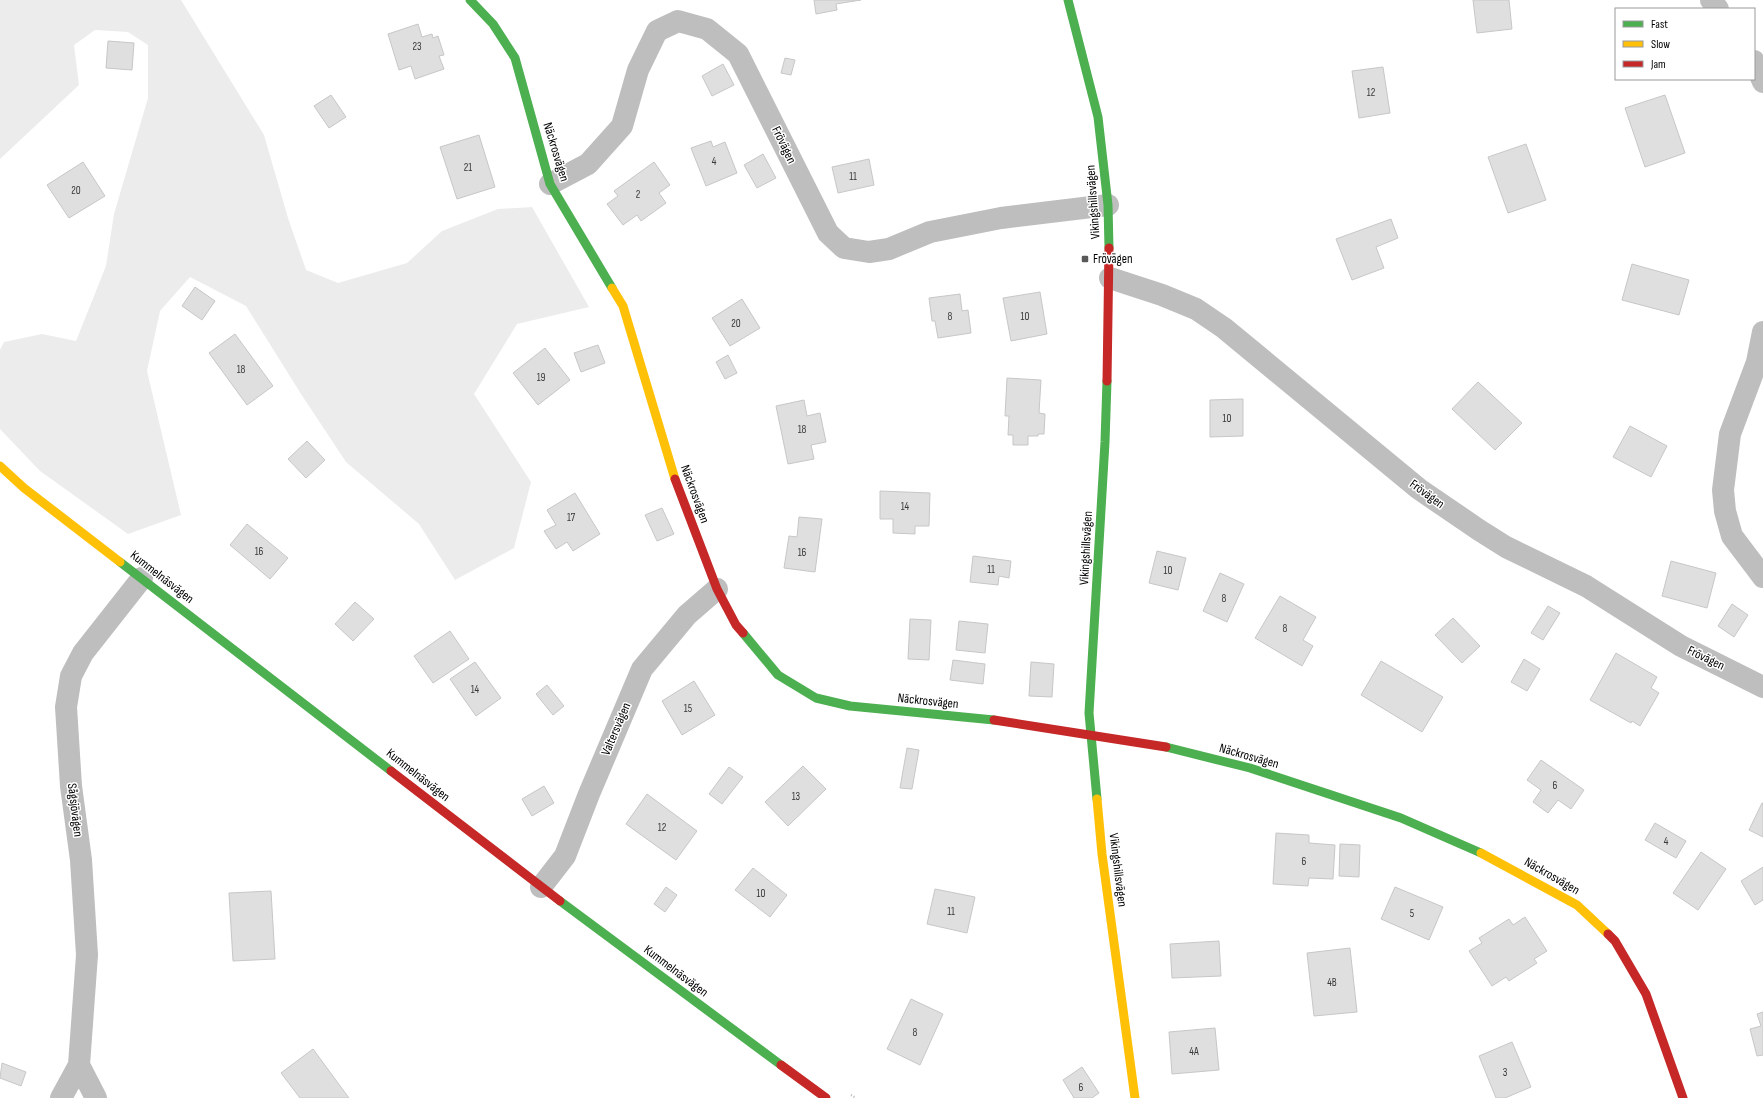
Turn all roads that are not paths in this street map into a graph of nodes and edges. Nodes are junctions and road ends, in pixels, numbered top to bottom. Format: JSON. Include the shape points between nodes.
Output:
{"nodes":[{"id":1,"x":470,"y":0,"type":"edge"},
{"id":2,"x":1068,"y":0,"type":"edge"},
{"id":3,"x":1711,"y":0,"type":"edge"},
{"id":4,"x":1717,"y":8,"type":"edge"},
{"id":5,"x":1755,"y":63,"type":"edge"},
{"id":6,"x":1763,"y":82,"type":"edge"},
{"id":7,"x":550,"y":184,"type":"junction"},
{"id":8,"x":1108,"y":205,"type":"junction"},
{"id":9,"x":1110,"y":278,"type":"junction"},
{"id":10,"x":1763,"y":332,"type":"edge"},
{"id":11,"x":0,"y":466,"type":"edge"},
{"id":12,"x":1763,"y":577,"type":"edge"},
{"id":13,"x":142,"y":578,"type":"junction"},
{"id":14,"x":717,"y":589,"type":"junction"},
{"id":15,"x":1763,"y":687,"type":"edge"},
{"id":16,"x":1091,"y":736,"type":"junction"},
{"id":17,"x":541,"y":887,"type":"junction"},
{"id":18,"x":79,"y":1065,"type":"junction"},
{"id":19,"x":60,"y":1098,"type":"edge"},
{"id":20,"x":96,"y":1098,"type":"edge"},
{"id":21,"x":826,"y":1098,"type":"edge"},
{"id":22,"x":1135,"y":1098,"type":"edge"},
{"id":23,"x":1683,"y":1098,"type":"edge"}],
"edges":[{"from":1,"to":7,"type":"street","name":"Näckrosvägen","via":[[493,24],[515,58]]},
{"from":2,"to":8,"type":"street","name":"Vikingshillsvägen","via":[[1098,117]]},
{"from":3,"to":4,"type":"street"},
{"from":5,"to":6,"type":"street"},
{"from":7,"to":8,"type":"street","name":"Frövägen","via":[[588,164],[622,126],[638,70],[657,30],[678,21],[707,29],[738,54],[828,233],[844,248],[868,252],[889,249],[930,232],[1001,218]]},
{"from":7,"to":14,"type":"street","name":"Näckrosvägen","via":[[623,306],[678,488]]},
{"from":8,"to":9,"type":"street","name":"Vikingshillsvägen"},
{"from":9,"to":15,"type":"street","name":"Frövägen","via":[[1196,309],[1224,328],[1419,489],[1479,530],[1506,547],[1586,586],[1681,646]]},
{"from":9,"to":16,"type":"street","name":"Vikingshillsvägen","via":[[1105,442],[1089,713]]},
{"from":10,"to":12,"type":"street","via":[[1757,362],[1730,434],[1723,490],[1725,511],[1732,536]]},
{"from":11,"to":13,"type":"street","name":"Kummelnäsvägen","via":[[24,488]]},
{"from":13,"to":17,"type":"street","name":"Kummelnäsvägen"},
{"from":13,"to":18,"type":"street","name":"Sågsjövägen","via":[[83,652],[71,676],[66,707],[71,786],[81,860],[87,955]]},
{"from":14,"to":16,"type":"street","name":"Näckrosvägen","via":[[736,625],[778,676],[816,698],[850,706],[1003,721]]},
{"from":14,"to":17,"type":"street","name":"Valtersvägen","via":[[686,615],[642,669],[565,856]]},
{"from":16,"to":22,"type":"street","name":"Vikingshillsvägen","via":[[1102,854]]},
{"from":16,"to":23,"type":"street","name":"Näckrosvägen","via":[[1166,747],[1250,768],[1401,818],[1496,858],[1577,905],[1615,941],[1646,994]]},
{"from":17,"to":21,"type":"street","name":"Kummelnäsvägen"},
{"from":18,"to":19,"type":"street","name":"Sågsjövägen"},
{"from":18,"to":20,"type":"street"}]}
